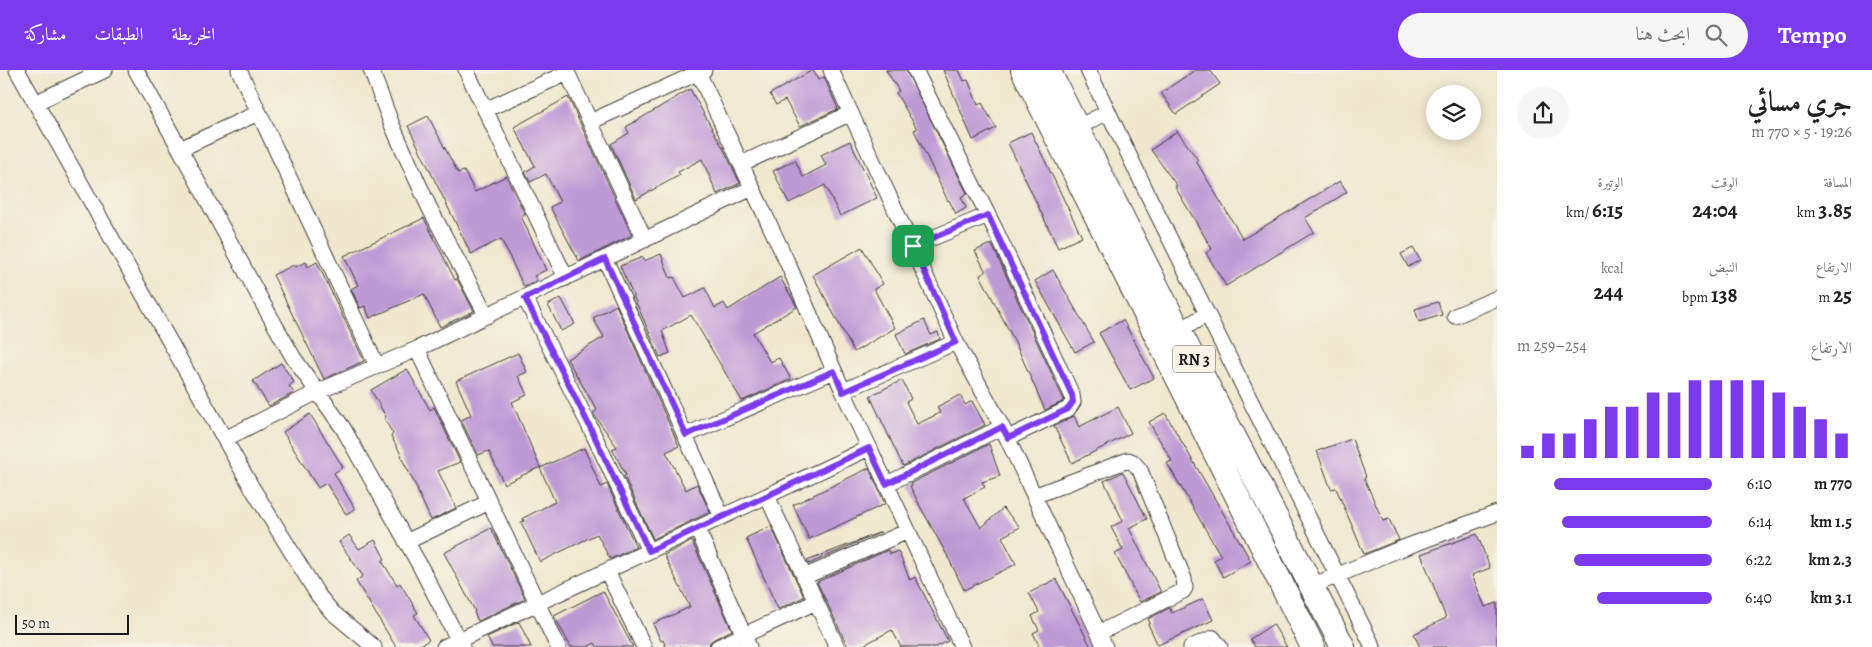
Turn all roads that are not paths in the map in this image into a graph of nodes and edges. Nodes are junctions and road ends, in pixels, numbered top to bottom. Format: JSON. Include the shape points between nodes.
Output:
{"nodes":[{"id":1,"x":17,"y":70,"type":"edge"},
{"id":2,"x":105,"y":70,"type":"edge"},
{"id":3,"x":136,"y":70,"type":"edge"},
{"id":4,"x":239,"y":70,"type":"edge"},
{"id":5,"x":371,"y":70,"type":"edge"},
{"id":6,"x":466,"y":70,"type":"edge"},
{"id":7,"x":831,"y":70,"type":"edge"},
{"id":8,"x":915,"y":70,"type":"edge"},
{"id":9,"x":1023,"y":70,"type":"edge"},
{"id":10,"x":1048,"y":70,"type":"edge"},
{"id":11,"x":1088,"y":70,"type":"edge"},
{"id":12,"x":567,"y":71,"type":"edge"},
{"id":13,"x":700,"y":71,"type":"edge"},
{"id":14,"x":35,"y":103,"type":"junction"},
{"id":15,"x":485,"y":110,"type":"junction"},
{"id":16,"x":258,"y":112,"type":"junction"},
{"id":17,"x":1108,"y":112,"type":"junction"},
{"id":18,"x":851,"y":113,"type":"junction"},
{"id":19,"x":590,"y":122,"type":"junction"},
{"id":20,"x":1078,"y":127,"type":"junction"},
{"id":21,"x":180,"y":149,"type":"junction"},
{"id":22,"x":741,"y":164,"type":"junction"},
{"id":23,"x":752,"y":188,"type":"junction"},
{"id":24,"x":988,"y":215,"type":"junction"},
{"id":25,"x":645,"y":240,"type":"junction"},
{"id":26,"x":913,"y":246,"type":"junction"},
{"id":27,"x":605,"y":259,"type":"junction"},
{"id":28,"x":566,"y":278,"type":"junction"},
{"id":29,"x":525,"y":298,"type":"junction"},
{"id":30,"x":1497,"y":298,"type":"edge"},
{"id":31,"x":1207,"y":314,"type":"junction"},
{"id":32,"x":487,"y":316,"type":"junction"},
{"id":33,"x":1455,"y":316,"type":"dead end"},
{"id":34,"x":1179,"y":331,"type":"junction"},
{"id":35,"x":956,"y":342,"type":"junction"},
{"id":36,"x":417,"y":349,"type":"junction"},
{"id":37,"x":377,"y":366,"type":"junction"},
{"id":38,"x":834,"y":371,"type":"junction"},
{"id":39,"x":317,"y":392,"type":"junction"},
{"id":40,"x":843,"y":392,"type":"junction"},
{"id":41,"x":1005,"y":433,"type":"junction"},
{"id":42,"x":686,"y":435,"type":"junction"},
{"id":43,"x":225,"y":439,"type":"junction"},
{"id":44,"x":869,"y":448,"type":"junction"},
{"id":45,"x":886,"y":484,"type":"junction"},
{"id":46,"x":767,"y":496,"type":"junction"},
{"id":47,"x":1034,"y":496,"type":"junction"},
{"id":48,"x":489,"y":502,"type":"junction"},
{"id":49,"x":1497,"y":513,"type":"edge"},
{"id":50,"x":722,"y":517,"type":"junction"},
{"id":51,"x":697,"y":528,"type":"junction"},
{"id":52,"x":908,"y":531,"type":"junction"},
{"id":53,"x":406,"y":542,"type":"junction"},
{"id":54,"x":649,"y":551,"type":"junction"},
{"id":55,"x":607,"y":571,"type":"junction"},
{"id":56,"x":1338,"y":575,"type":"junction"},
{"id":57,"x":804,"y":577,"type":"junction"},
{"id":58,"x":1312,"y":586,"type":"junction"},
{"id":59,"x":816,"y":602,"type":"junction"},
{"id":60,"x":539,"y":603,"type":"junction"},
{"id":61,"x":1099,"y":633,"type":"junction"},
{"id":62,"x":746,"y":641,"type":"edge"},
{"id":63,"x":460,"y":644,"type":"edge"},
{"id":64,"x":374,"y":647,"type":"edge"},
{"id":65,"x":444,"y":647,"type":"edge"},
{"id":66,"x":558,"y":647,"type":"edge"},
{"id":67,"x":644,"y":647,"type":"edge"},
{"id":68,"x":718,"y":647,"type":"edge"},
{"id":69,"x":837,"y":647,"type":"edge"},
{"id":70,"x":962,"y":647,"type":"edge"},
{"id":71,"x":1105,"y":647,"type":"edge"},
{"id":72,"x":1191,"y":647,"type":"edge"},
{"id":73,"x":1220,"y":647,"type":"edge"},
{"id":74,"x":1313,"y":647,"type":"edge"},
{"id":75,"x":1343,"y":647,"type":"edge"},
{"id":76,"x":1373,"y":647,"type":"edge"}],
"edges":[{"from":1,"to":14,"type":"street"},
{"from":2,"to":14,"type":"street"},
{"from":3,"to":21,"type":"street"},
{"from":4,"to":16,"type":"street"},
{"from":5,"to":32,"type":"street","via":[[429,207]]},
{"from":6,"to":15,"type":"street"},
{"from":7,"to":18,"type":"street"},
{"from":8,"to":24,"type":"street"},
{"from":9,"to":74,"type":"highway","number":"RN 3"},
{"from":10,"to":20,"type":"highway","number":"RN 3"},
{"from":11,"to":17,"type":"street"},
{"from":12,"to":15,"type":"street"},
{"from":12,"to":19,"type":"street"},
{"from":13,"to":19,"type":"street"},
{"from":13,"to":22,"type":"street"},
{"from":14,"to":43,"type":"street"},
{"from":15,"to":28,"type":"street"},
{"from":16,"to":21,"type":"street"},
{"from":16,"to":37,"type":"street"},
{"from":17,"to":20,"type":"street"},
{"from":17,"to":31,"type":"street"},
{"from":18,"to":22,"type":"street"},
{"from":18,"to":26,"type":"street"},
{"from":19,"to":25,"type":"street"},
{"from":20,"to":34,"type":"highway","number":"RN 3"},
{"from":21,"to":39,"type":"street","via":[[262,302]]},
{"from":22,"to":23,"type":"street"},
{"from":23,"to":25,"type":"street"},
{"from":23,"to":38,"type":"street"},
{"from":24,"to":26,"type":"street"},
{"from":24,"to":41,"type":"street","via":[[1073,402],[1068,409]]},
{"from":25,"to":27,"type":"street"},
{"from":26,"to":35,"type":"street"},
{"from":27,"to":28,"type":"street"},
{"from":27,"to":42,"type":"street"},
{"from":28,"to":29,"type":"street"},
{"from":29,"to":32,"type":"street"},
{"from":29,"to":54,"type":"street"},
{"from":30,"to":33,"type":"street"},
{"from":31,"to":34,"type":"street"},
{"from":31,"to":56,"type":"street"},
{"from":32,"to":36,"type":"street"},
{"from":34,"to":58,"type":"highway","number":"RN 3"},
{"from":35,"to":40,"type":"street"},
{"from":35,"to":41,"type":"street"},
{"from":36,"to":37,"type":"street"},
{"from":36,"to":48,"type":"street"},
{"from":37,"to":39,"type":"street"},
{"from":38,"to":40,"type":"street"},
{"from":38,"to":42,"type":"street"},
{"from":39,"to":43,"type":"street"},
{"from":39,"to":53,"type":"street","via":[[343,428]]},
{"from":40,"to":44,"type":"street"},
{"from":41,"to":45,"type":"street"},
{"from":41,"to":47,"type":"street"},
{"from":42,"to":50,"type":"street"},
{"from":43,"to":64,"type":"street","via":[[318,595],[332,612]]},
{"from":44,"to":45,"type":"street"},
{"from":44,"to":46,"type":"street"},
{"from":45,"to":52,"type":"street"},
{"from":46,"to":50,"type":"street"},
{"from":46,"to":57,"type":"street"},
{"from":47,"to":61,"type":"street"},
{"from":47,"to":61,"type":"street","via":[[1128,460],[1140,470],[1185,588]]},
{"from":48,"to":53,"type":"street"},
{"from":48,"to":60,"type":"street"},
{"from":49,"to":56,"type":"street"},
{"from":50,"to":51,"type":"street"},
{"from":51,"to":54,"type":"street"},
{"from":51,"to":62,"type":"street"},
{"from":52,"to":57,"type":"street"},
{"from":52,"to":70,"type":"street"},
{"from":53,"to":63,"type":"street"},
{"from":54,"to":55,"type":"street"},
{"from":55,"to":60,"type":"street"},
{"from":55,"to":67,"type":"street"},
{"from":56,"to":58,"type":"street"},
{"from":56,"to":76,"type":"street"},
{"from":57,"to":59,"type":"street"},
{"from":58,"to":75,"type":"highway","number":"RN 3"},
{"from":59,"to":62,"type":"street"},
{"from":59,"to":69,"type":"street"},
{"from":60,"to":63,"type":"street"},
{"from":60,"to":66,"type":"street"},
{"from":61,"to":71,"type":"street"},
{"from":62,"to":68,"type":"street"},
{"from":63,"to":65,"type":"street"},
{"from":72,"to":73,"type":"street","via":[[1213,638]]}]}
